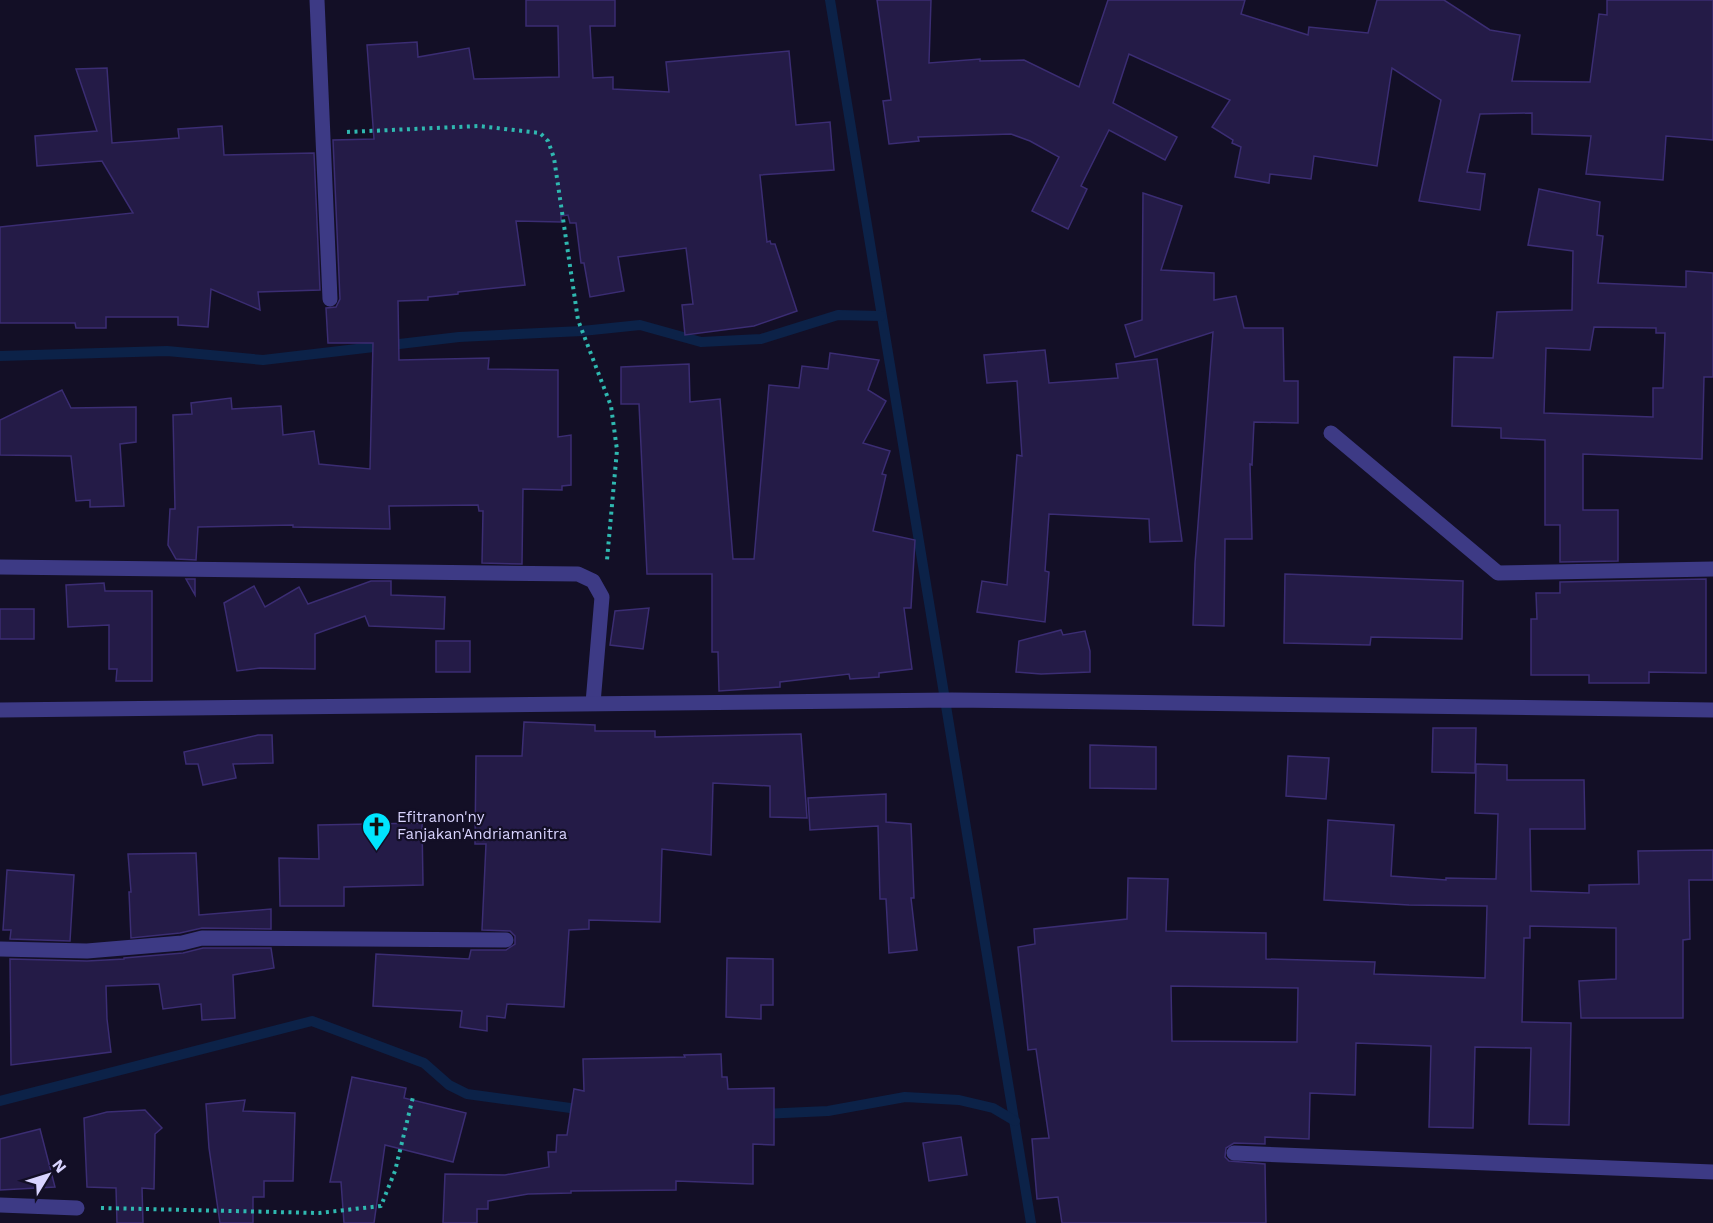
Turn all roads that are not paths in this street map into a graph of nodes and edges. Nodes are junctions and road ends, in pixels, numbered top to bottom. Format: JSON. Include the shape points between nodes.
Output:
{"nodes":[{"id":1,"x":317,"y":0,"type":"edge"},
{"id":2,"x":330,"y":299,"type":"dead end"},
{"id":3,"x":1331,"y":433,"type":"dead end"},
{"id":4,"x":0,"y":567,"type":"edge"},
{"id":5,"x":1713,"y":569,"type":"edge"},
{"id":6,"x":593,"y":703,"type":"junction"},
{"id":7,"x":0,"y":710,"type":"edge"},
{"id":8,"x":1713,"y":710,"type":"edge"},
{"id":9,"x":506,"y":940,"type":"dead end"},
{"id":10,"x":0,"y":949,"type":"edge"},
{"id":11,"x":1234,"y":1153,"type":"dead end"},
{"id":12,"x":1713,"y":1172,"type":"edge"},
{"id":13,"x":0,"y":1205,"type":"edge"},
{"id":14,"x":77,"y":1208,"type":"road end"}],
"edges":[{"from":1,"to":2,"type":"street"},
{"from":3,"to":5,"type":"street","via":[[1498,573]]},
{"from":4,"to":6,"type":"street","via":[[578,574],[594,581],[602,597]]},
{"from":6,"to":7,"type":"street"},
{"from":6,"to":8,"type":"street","via":[[952,700]]},
{"from":9,"to":10,"type":"street","via":[[202,938],[87,951]]},
{"from":11,"to":12,"type":"street"},
{"from":13,"to":14,"type":"street"}]}
